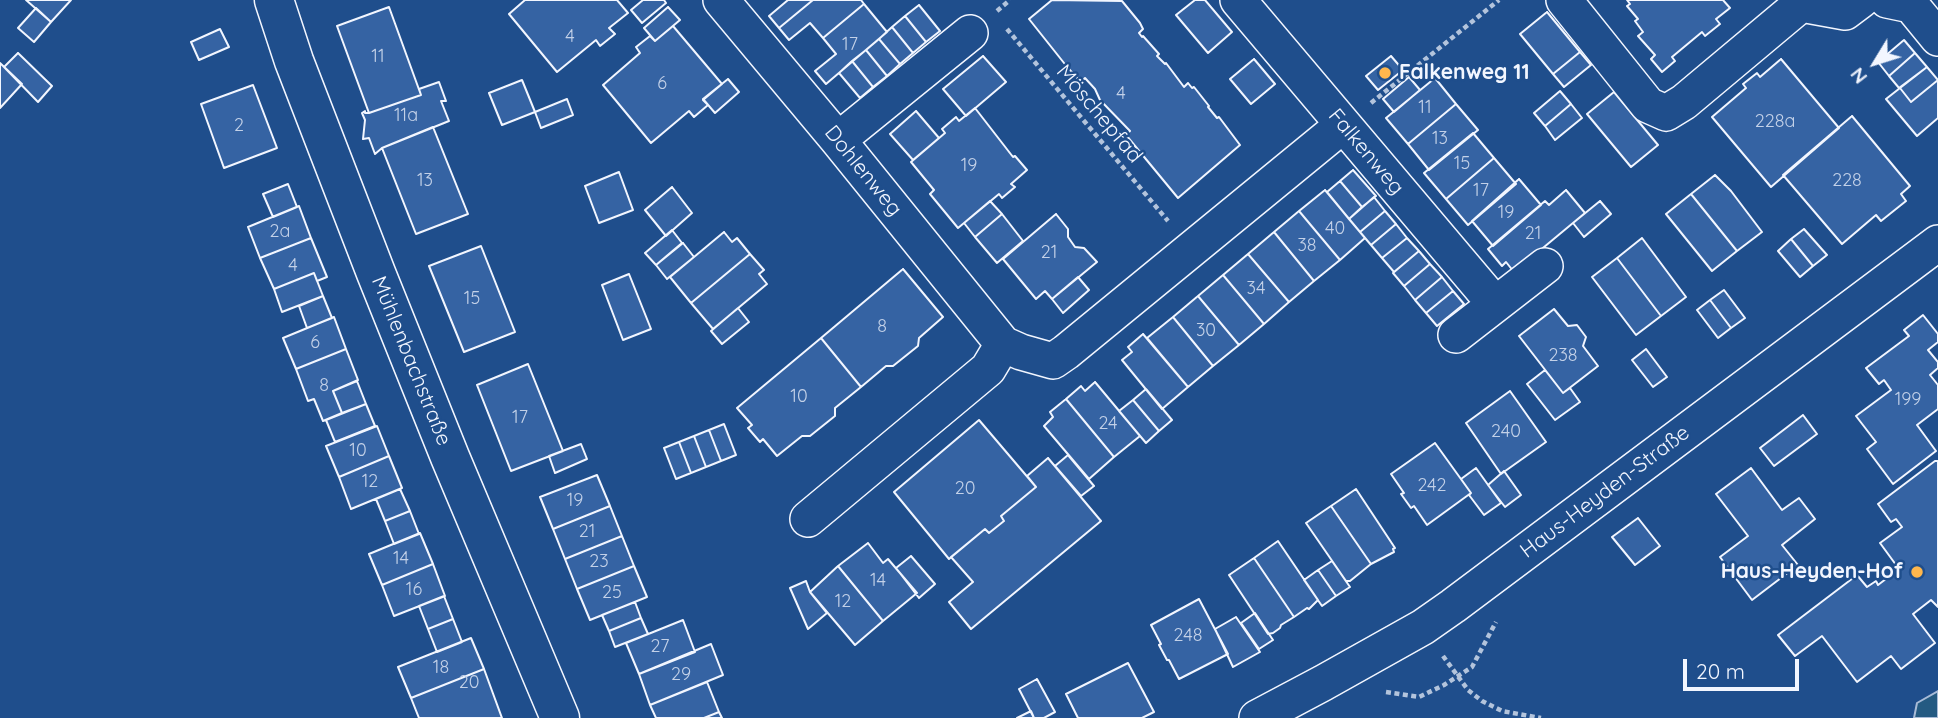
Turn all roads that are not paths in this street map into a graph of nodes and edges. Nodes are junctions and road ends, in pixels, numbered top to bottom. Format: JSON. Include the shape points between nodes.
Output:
{"nodes":[{"id":1,"x":274,"y":0,"type":"edge"},
{"id":2,"x":721,"y":0,"type":"edge"},
{"id":3,"x":1238,"y":0,"type":"edge"},
{"id":4,"x":1564,"y":0,"type":"edge"},
{"id":5,"x":1861,"y":0,"type":"edge"},
{"id":6,"x":1886,"y":0,"type":"edge"},
{"id":7,"x":984,"y":18,"type":"road end"},
{"id":8,"x":1933,"y":25,"type":"edge"},
{"id":9,"x":1343,"y":125,"type":"junction"},
{"id":10,"x":838,"y":140,"type":"junction"},
{"id":11,"x":1938,"y":243,"type":"edge"},
{"id":12,"x":1545,"y":267,"type":"dead end"},
{"id":13,"x":1495,"y":304,"type":"junction"},
{"id":14,"x":1456,"y":335,"type":"dead end"},
{"id":15,"x":1003,"y":344,"type":"junction"},
{"id":16,"x":808,"y":519,"type":"dead end"},
{"id":17,"x":560,"y":718,"type":"edge"},
{"id":18,"x":1257,"y":718,"type":"edge"}],
"edges":[{"from":1,"to":17,"type":"street","name":"Mühlenbachstraße","via":[[376,273]]},
{"from":2,"to":10,"type":"street","name":"Dohlenweg"},
{"from":3,"to":9,"type":"street","name":"Falkenweg"},
{"from":4,"to":5,"type":"street","via":[[1648,105],[1667,113],[1801,4],[1845,12]]},
{"from":6,"to":8,"type":"street","via":[[1911,5]]},
{"from":7,"to":10,"type":"street"},
{"from":9,"to":13,"type":"street","name":"Falkenweg"},
{"from":9,"to":15,"type":"street","via":[[1053,361]]},
{"from":10,"to":15,"type":"street","name":"Dohlenweg"},
{"from":11,"to":18,"type":"street","name":"Haus-Heyden-Straße","via":[[1423,627]]},
{"from":12,"to":13,"type":"street"},
{"from":13,"to":14,"type":"street"},
{"from":15,"to":16,"type":"street","via":[[988,369]]}]}
